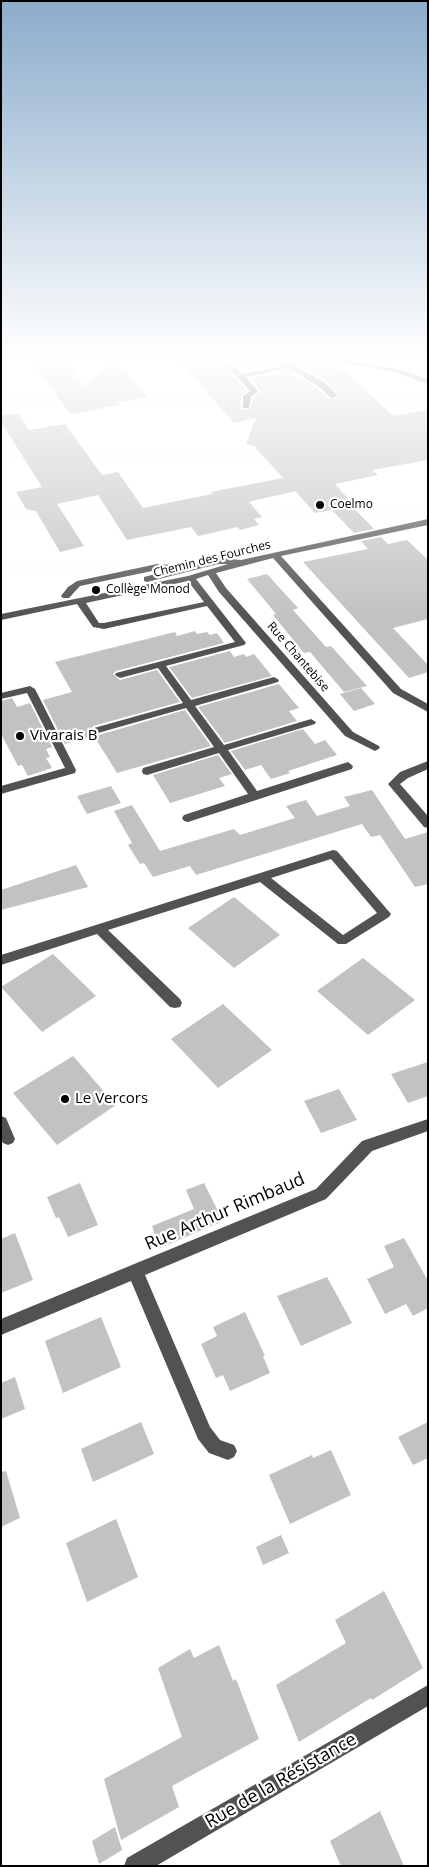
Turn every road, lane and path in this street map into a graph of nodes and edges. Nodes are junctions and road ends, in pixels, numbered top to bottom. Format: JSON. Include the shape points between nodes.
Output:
{"nodes":[{"id":1,"x":428,"y":522,"type":"edge"},
{"id":2,"x":275,"y":555,"type":"junction"},
{"id":3,"x":246,"y":562,"type":"junction"},
{"id":4,"x":211,"y":573,"type":"junction"},
{"id":5,"x":190,"y":578,"type":"junction"},
{"id":6,"x":63,"y":600,"type":"junction"},
{"id":7,"x":84,"y":601,"type":"junction"},
{"id":8,"x":210,"y":603,"type":"junction"},
{"id":9,"x":1,"y":617,"type":"edge"},
{"id":10,"x":160,"y":664,"type":"junction"},
{"id":11,"x":120,"y":675,"type":"dead end"},
{"id":12,"x":274,"y":680,"type":"dead end"},
{"id":13,"x":1,"y":696,"type":"edge"},
{"id":14,"x":189,"y":705,"type":"junction"},
{"id":15,"x":428,"y":709,"type":"edge"},
{"id":16,"x":312,"y":722,"type":"dead end"},
{"id":17,"x":98,"y":730,"type":"dead end"},
{"id":18,"x":220,"y":748,"type":"junction"},
{"id":19,"x":375,"y":748,"type":"dead end"},
{"id":20,"x":428,"y":765,"type":"edge"},
{"id":21,"x":348,"y":766,"type":"dead end"},
{"id":22,"x":147,"y":771,"type":"dead end"},
{"id":23,"x":1,"y":790,"type":"edge"},
{"id":24,"x":255,"y":796,"type":"junction"},
{"id":25,"x":188,"y":818,"type":"dead end"},
{"id":26,"x":428,"y":824,"type":"edge"},
{"id":27,"x":263,"y":878,"type":"junction"},
{"id":28,"x":99,"y":929,"type":"junction"},
{"id":29,"x":1,"y":960,"type":"edge"},
{"id":30,"x":175,"y":1003,"type":"dead end"},
{"id":31,"x":1,"y":1122,"type":"edge"},
{"id":32,"x":428,"y":1125,"type":"edge"},
{"id":33,"x":8,"y":1139,"type":"dead end"},
{"id":34,"x":135,"y":1271,"type":"junction"},
{"id":35,"x":1,"y":1327,"type":"edge"},
{"id":36,"x":228,"y":1451,"type":"dead end"},
{"id":37,"x":428,"y":1695,"type":"edge"},
{"id":38,"x":135,"y":1866,"type":"edge"}],
"edges":[{"from":1,"to":2,"type":"street","name":"Chemin des Fourches"},
{"from":2,"to":3,"type":"street","name":"Chemin des Fourches"},
{"from":2,"to":15,"type":"street","via":[[397,691]]},
{"from":3,"to":4,"type":"street","name":"Chemin des Fourches"},
{"from":3,"to":6,"type":"street","via":[[218,561],[186,568],[157,567],[77,584]]},
{"from":4,"to":5,"type":"street","name":"Chemin des Fourches"},
{"from":4,"to":19,"type":"street","name":"Rue Chantebise","via":[[222,590],[349,734]]},
{"from":5,"to":7,"type":"street","name":"Chemin des Fourches","via":[[158,585],[155,593],[98,606]]},
{"from":5,"to":8,"type":"street"},
{"from":6,"to":7,"type":"street"},
{"from":6,"to":9,"type":"street"},
{"from":7,"to":8,"type":"street","via":[[96,625],[104,626]]},
{"from":8,"to":10,"type":"street","via":[[241,643]]},
{"from":10,"to":11,"type":"street"},
{"from":10,"to":14,"type":"street"},
{"from":12,"to":14,"type":"street"},
{"from":13,"to":23,"type":"street","via":[[30,689],[72,770]]},
{"from":14,"to":17,"type":"street"},
{"from":14,"to":18,"type":"street"},
{"from":16,"to":18,"type":"street"},
{"from":18,"to":22,"type":"street"},
{"from":18,"to":24,"type":"street"},
{"from":20,"to":26,"type":"street","via":[[404,775],[394,784]]},
{"from":21,"to":24,"type":"street"},
{"from":24,"to":25,"type":"street"},
{"from":27,"to":27,"type":"street","via":[[333,854],[385,914],[342,941]]},
{"from":27,"to":28,"type":"street"},
{"from":28,"to":29,"type":"street"},
{"from":28,"to":30,"type":"street"},
{"from":31,"to":33,"type":"street"},
{"from":32,"to":34,"type":"street","name":"Rue Arthur Rimbaud","via":[[368,1146],[321,1194]]},
{"from":34,"to":35,"type":"street","name":"Rue Arthur Rimbaud"},
{"from":34,"to":36,"type":"street","name":"Rue Arthur Rimbaud","via":[[204,1433],[215,1447]]},
{"from":37,"to":38,"type":"street","name":"Rue de la Résistance"}]}
